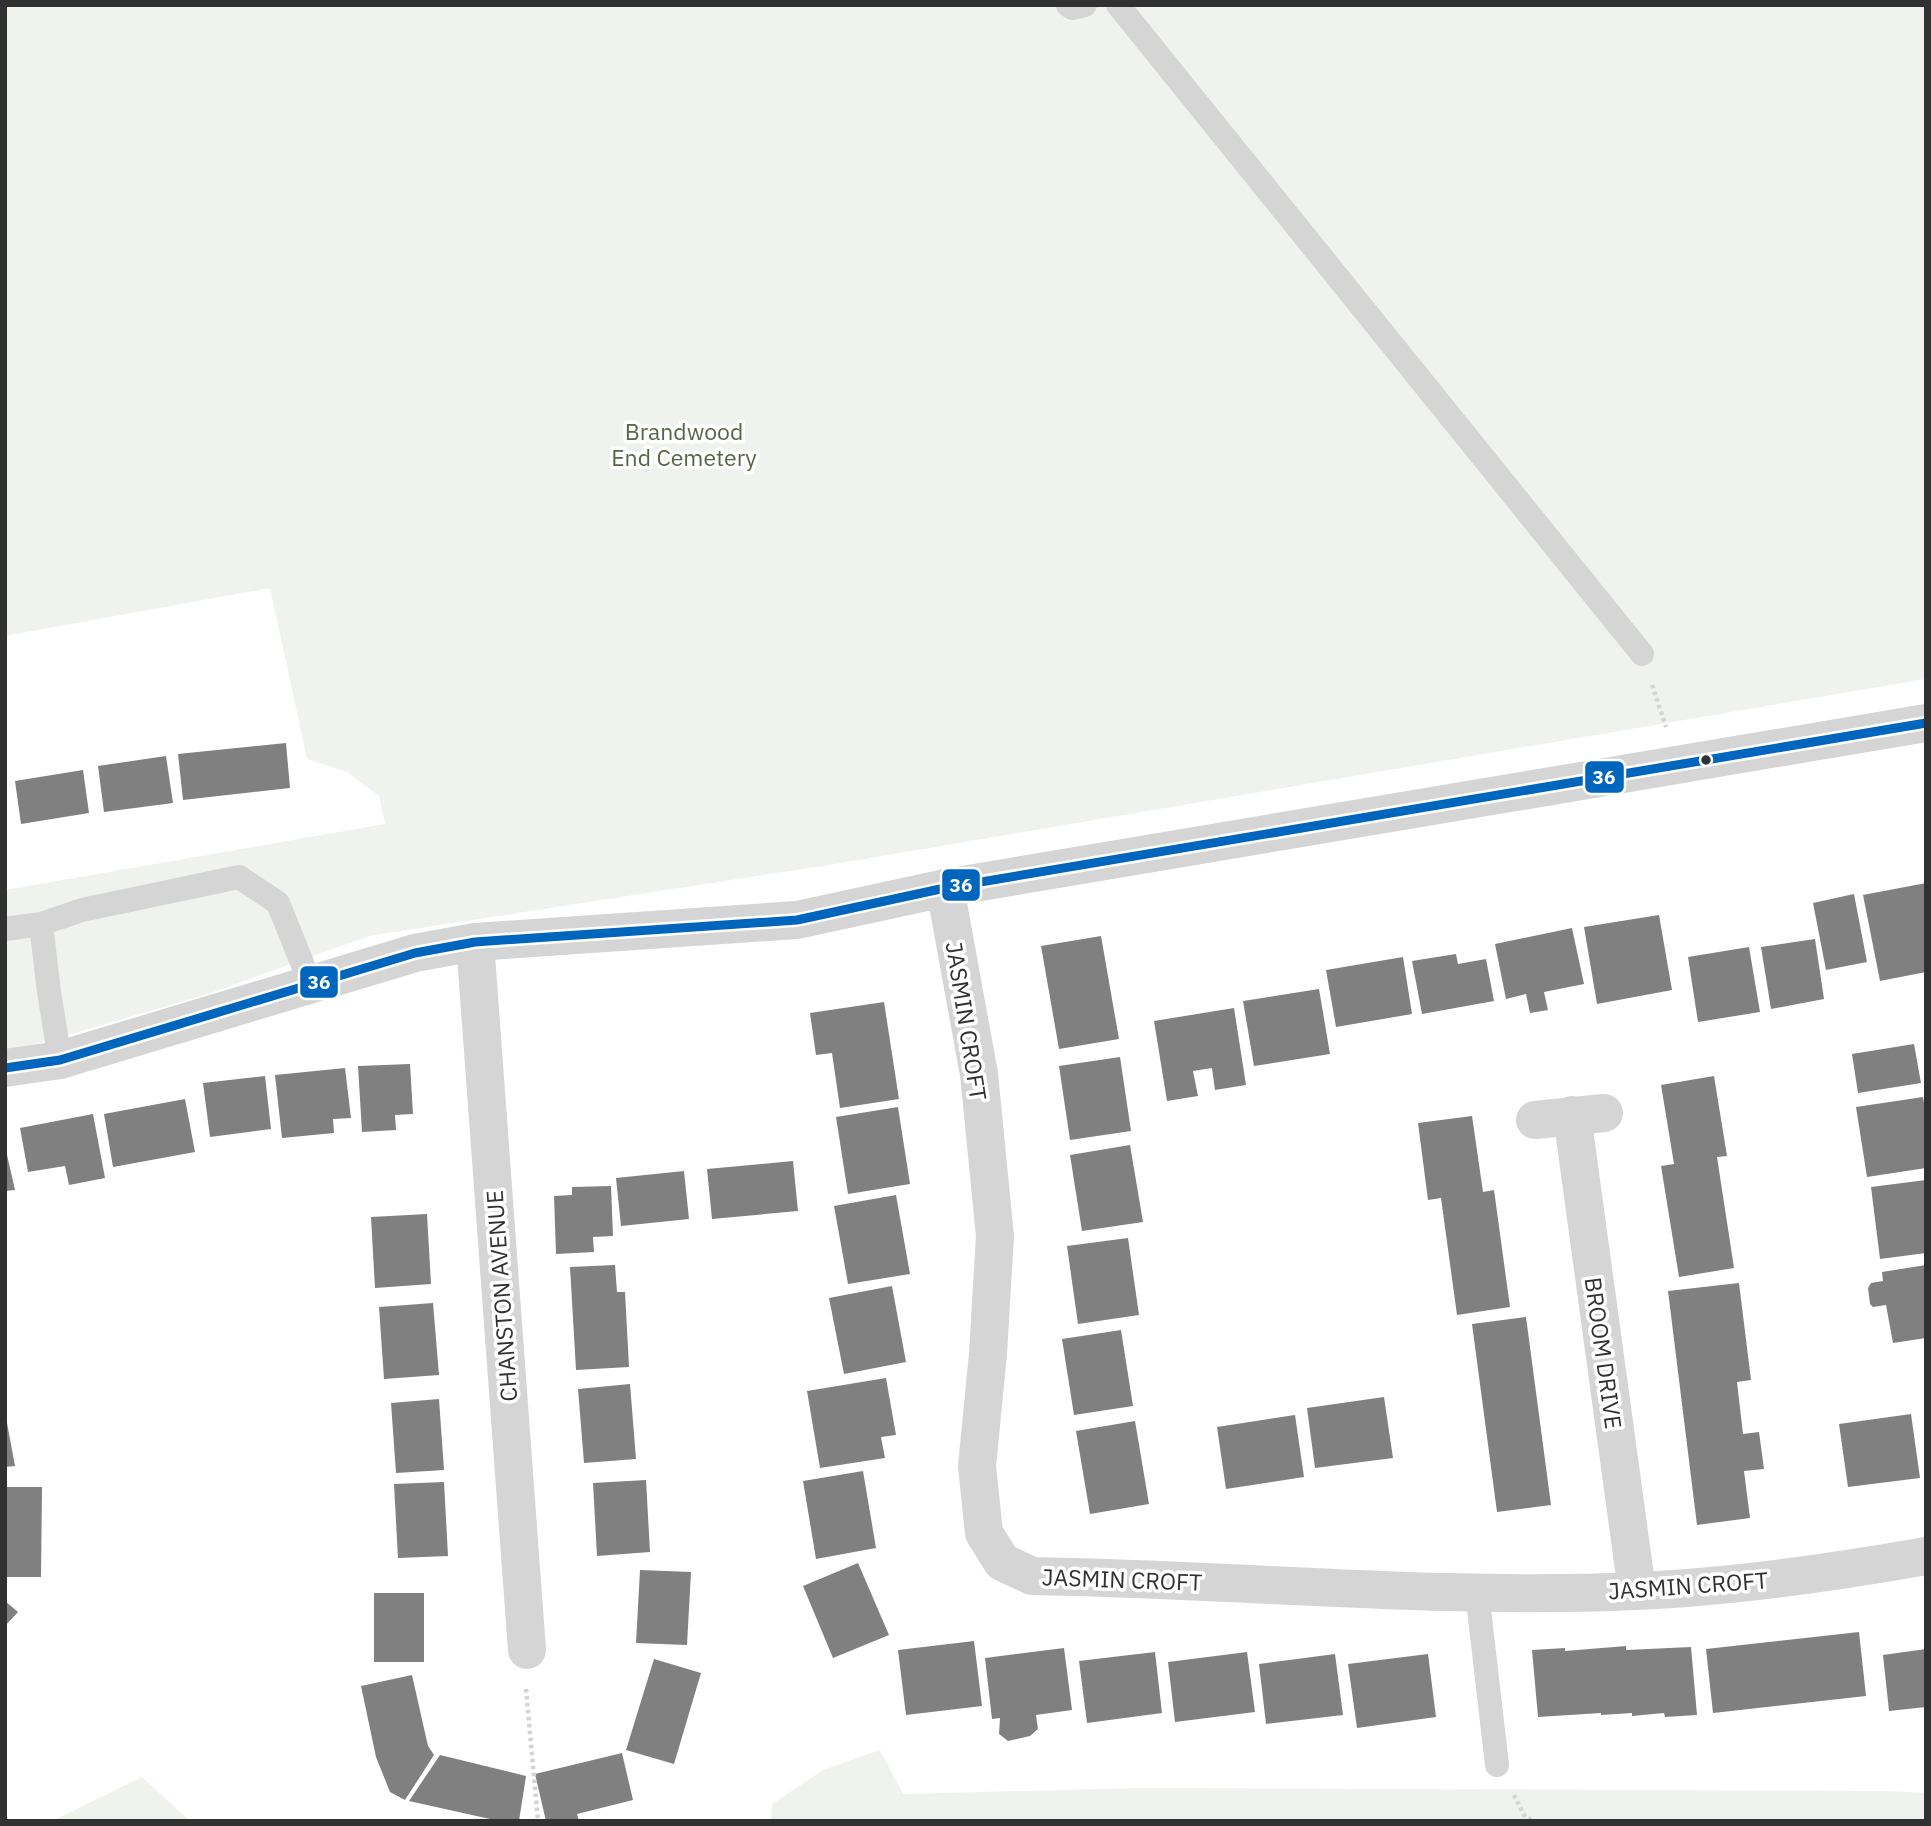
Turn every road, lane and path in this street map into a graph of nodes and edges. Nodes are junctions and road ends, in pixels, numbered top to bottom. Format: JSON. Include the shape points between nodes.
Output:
{"nodes":[{"id":1,"x":1068,"y":5,"type":"edge"},
{"id":2,"x":1085,"y":5,"type":"edge"},
{"id":3,"x":1118,"y":5,"type":"edge"},
{"id":4,"x":1642,"y":654,"type":"joint"},
{"id":5,"x":1926,"y":723,"type":"edge"},
{"id":6,"x":1678,"y":764,"type":"junction"},
{"id":7,"x":945,"y":888,"type":"junction"},
{"id":8,"x":41,"y":924,"type":"junction"},
{"id":9,"x":5,"y":929,"type":"edge"},
{"id":10,"x":475,"y":942,"type":"junction"},
{"id":11,"x":311,"y":985,"type":"junction"},
{"id":12,"x":60,"y":1060,"type":"junction"},
{"id":13,"x":5,"y":1069,"type":"edge"},
{"id":14,"x":1570,"y":1116,"type":"dead end"},
{"id":15,"x":1926,"y":1556,"type":"edge"},
{"id":16,"x":1637,"y":1591,"type":"junction"},
{"id":17,"x":1477,"y":1592,"type":"junction"},
{"id":18,"x":527,"y":1650,"type":"joint"},
{"id":19,"x":1497,"y":1765,"type":"dead end"},
{"id":20,"x":538,"y":1821,"type":"edge"}],
"edges":[{"from":1,"to":2,"type":"lane"},
{"from":3,"to":4,"type":"lane"},
{"from":4,"to":6,"type":"path"},
{"from":5,"to":6,"type":"street"},
{"from":6,"to":7,"type":"street"},
{"from":7,"to":10,"type":"street","via":[[797,920]]},
{"from":7,"to":17,"type":"street","name":"JASMIN CROFT","via":[[979,1074],[995,1236],[977,1466],[984,1533],[1002,1562],[1032,1576]]},
{"from":8,"to":9,"type":"lane"},
{"from":8,"to":11,"type":"lane","via":[[239,877],[278,903]]},
{"from":8,"to":12,"type":"lane"},
{"from":10,"to":11,"type":"street","via":[[415,953]]},
{"from":10,"to":18,"type":"street","name":"CHANSTON AVENUE"},
{"from":11,"to":12,"type":"street"},
{"from":12,"to":13,"type":"street"},
{"from":14,"to":16,"type":"street","name":"BROOM DRIVE"},
{"from":15,"to":16,"type":"street","name":"JASMIN CROFT","via":[[1823,1574]]},
{"from":16,"to":17,"type":"street","name":"JASMIN CROFT"},
{"from":17,"to":19,"type":"lane"},
{"from":18,"to":20,"type":"path","via":[[526,1697]]}]}
